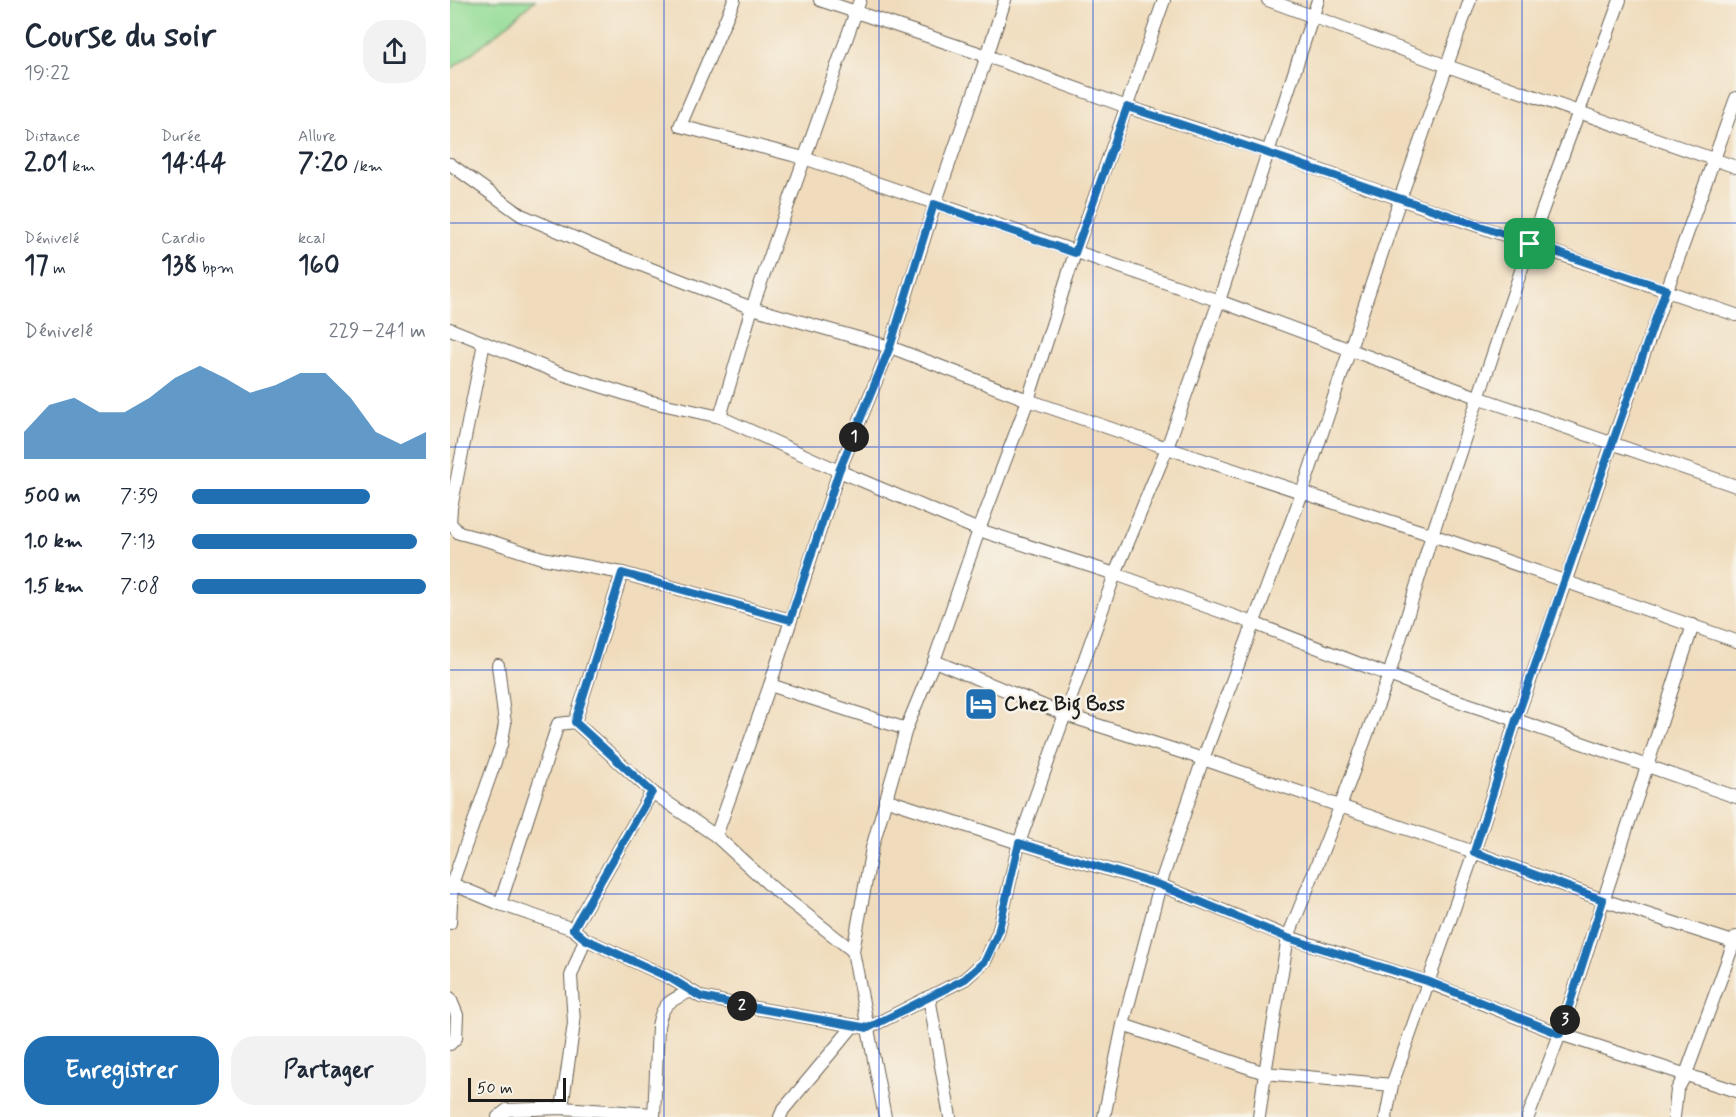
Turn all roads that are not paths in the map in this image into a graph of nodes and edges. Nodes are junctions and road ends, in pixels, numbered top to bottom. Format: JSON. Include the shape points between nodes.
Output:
{"nodes":[{"id":1,"x":734,"y":0,"type":"edge"},
{"id":2,"x":820,"y":0,"type":"edge"},
{"id":3,"x":860,"y":0,"type":"edge"},
{"id":4,"x":1005,"y":0,"type":"edge"},
{"id":5,"x":1164,"y":0,"type":"edge"},
{"id":6,"x":1268,"y":0,"type":"edge"},
{"id":7,"x":1318,"y":0,"type":"edge"},
{"id":8,"x":1470,"y":0,"type":"edge"},
{"id":9,"x":1620,"y":0,"type":"edge"},
{"id":10,"x":856,"y":13,"type":"junction"},
{"id":11,"x":1311,"y":16,"type":"junction"},
{"id":12,"x":987,"y":56,"type":"junction"},
{"id":13,"x":1447,"y":66,"type":"junction"},
{"id":14,"x":1736,"y":98,"type":"edge"},
{"id":15,"x":1127,"y":107,"type":"junction"},
{"id":16,"x":1579,"y":112,"type":"junction"},
{"id":17,"x":1267,"y":151,"type":"junction"},
{"id":18,"x":804,"y":158,"type":"junction"},
{"id":19,"x":1714,"y":159,"type":"junction"},
{"id":20,"x":450,"y":164,"type":"edge"},
{"id":21,"x":1736,"y":167,"type":"edge"},
{"id":22,"x":1400,"y":200,"type":"junction"},
{"id":23,"x":934,"y":204,"type":"junction"},
{"id":24,"x":1530,"y":244,"type":"junction"},
{"id":25,"x":1075,"y":253,"type":"junction"},
{"id":26,"x":1666,"y":289,"type":"junction"},
{"id":27,"x":1219,"y":301,"type":"junction"},
{"id":28,"x":752,"y":308,"type":"junction"},
{"id":29,"x":1736,"y":315,"type":"edge"},
{"id":30,"x":450,"y":329,"type":"edge"},
{"id":31,"x":484,"y":343,"type":"junction"},
{"id":32,"x":890,"y":347,"type":"junction"},
{"id":33,"x":1350,"y":349,"type":"junction"},
{"id":34,"x":1480,"y":398,"type":"junction"},
{"id":35,"x":1028,"y":400,"type":"junction"},
{"id":36,"x":720,"y":417,"type":"junction"},
{"id":37,"x":1612,"y":443,"type":"junction"},
{"id":38,"x":1167,"y":448,"type":"junction"},
{"id":39,"x":839,"y":471,"type":"junction"},
{"id":40,"x":1736,"y":486,"type":"edge"},
{"id":41,"x":1302,"y":493,"type":"junction"},
{"id":42,"x":979,"y":530,"type":"junction"},
{"id":43,"x":1432,"y":535,"type":"junction"},
{"id":44,"x":622,"y":573,"type":"junction"},
{"id":45,"x":1115,"y":574,"type":"junction"},
{"id":46,"x":1565,"y":583,"type":"junction"},
{"id":47,"x":790,"y":620,"type":"junction"},
{"id":48,"x":1253,"y":623,"type":"junction"},
{"id":49,"x":1693,"y":625,"type":"junction"},
{"id":50,"x":1736,"y":641,"type":"edge"},
{"id":51,"x":934,"y":661,"type":"junction"},
{"id":52,"x":498,"y":665,"type":"dead end"},
{"id":53,"x":1389,"y":675,"type":"junction"},
{"id":54,"x":770,"y":685,"type":"junction"},
{"id":55,"x":1066,"y":715,"type":"junction"},
{"id":56,"x":1516,"y":720,"type":"junction"},
{"id":57,"x":575,"y":722,"type":"junction"},
{"id":58,"x":906,"y":729,"type":"junction"},
{"id":59,"x":1203,"y":759,"type":"junction"},
{"id":60,"x":1646,"y":766,"type":"junction"},
{"id":61,"x":652,"y":792,"type":"junction"},
{"id":62,"x":1736,"y":797,"type":"edge"},
{"id":63,"x":885,"y":798,"type":"junction"},
{"id":64,"x":1340,"y":807,"type":"junction"},
{"id":65,"x":716,"y":836,"type":"junction"},
{"id":66,"x":1019,"y":843,"type":"junction"},
{"id":67,"x":1474,"y":852,"type":"junction"},
{"id":68,"x":451,"y":884,"type":"edge"},
{"id":69,"x":1160,"y":885,"type":"junction"},
{"id":70,"x":1603,"y":900,"type":"junction"},
{"id":71,"x":500,"y":904,"type":"junction"},
{"id":72,"x":450,"y":923,"type":"edge"},
{"id":73,"x":573,"y":929,"type":"junction"},
{"id":74,"x":1288,"y":938,"type":"junction"},
{"id":75,"x":585,"y":939,"type":"junction"},
{"id":76,"x":1735,"y":941,"type":"edge"},
{"id":77,"x":853,"y":951,"type":"junction"},
{"id":78,"x":1427,"y":981,"type":"junction"},
{"id":79,"x":691,"y":991,"type":"junction"},
{"id":80,"x":450,"y":998,"type":"edge"},
{"id":81,"x":929,"y":998,"type":"junction"},
{"id":82,"x":854,"y":1025,"type":"junction"},
{"id":83,"x":1123,"y":1025,"type":"junction"},
{"id":84,"x":868,"y":1028,"type":"junction"},
{"id":85,"x":1560,"y":1034,"type":"junction"},
{"id":86,"x":450,"y":1044,"type":"edge"},
{"id":87,"x":1265,"y":1073,"type":"junction"},
{"id":88,"x":1686,"y":1074,"type":"junction"},
{"id":89,"x":1392,"y":1085,"type":"junction"},
{"id":90,"x":1736,"y":1091,"type":"edge"},
{"id":91,"x":562,"y":1108,"type":"junction"},
{"id":92,"x":654,"y":1116,"type":"edge"},
{"id":93,"x":498,"y":1117,"type":"edge"},
{"id":94,"x":780,"y":1117,"type":"edge"},
{"id":95,"x":885,"y":1117,"type":"edge"},
{"id":96,"x":950,"y":1117,"type":"edge"},
{"id":97,"x":1104,"y":1117,"type":"edge"},
{"id":98,"x":1259,"y":1117,"type":"edge"},
{"id":99,"x":1386,"y":1117,"type":"edge"},
{"id":100,"x":1528,"y":1117,"type":"edge"},
{"id":101,"x":1674,"y":1117,"type":"edge"}],
"edges":[{"from":1,"to":18,"type":"street","via":[[680,126]]},
{"from":2,"to":10,"type":"street"},
{"from":3,"to":10,"type":"street"},
{"from":4,"to":12,"type":"street"},
{"from":5,"to":15,"type":"street"},
{"from":6,"to":11,"type":"street"},
{"from":7,"to":11,"type":"street"},
{"from":8,"to":13,"type":"street"},
{"from":9,"to":16,"type":"street"},
{"from":10,"to":12,"type":"street"},
{"from":10,"to":18,"type":"street"},
{"from":11,"to":13,"type":"street"},
{"from":11,"to":17,"type":"street"},
{"from":12,"to":15,"type":"street"},
{"from":12,"to":23,"type":"street"},
{"from":13,"to":16,"type":"street"},
{"from":13,"to":22,"type":"street"},
{"from":14,"to":19,"type":"street"},
{"from":15,"to":17,"type":"street"},
{"from":15,"to":25,"type":"street"},
{"from":16,"to":19,"type":"street"},
{"from":16,"to":24,"type":"street"},
{"from":17,"to":22,"type":"street"},
{"from":17,"to":27,"type":"street"},
{"from":18,"to":23,"type":"street"},
{"from":18,"to":28,"type":"street"},
{"from":19,"to":21,"type":"street"},
{"from":19,"to":26,"type":"street"},
{"from":20,"to":28,"type":"street","via":[[521,215]]},
{"from":22,"to":24,"type":"street"},
{"from":22,"to":33,"type":"street"},
{"from":23,"to":25,"type":"street"},
{"from":23,"to":32,"type":"street"},
{"from":24,"to":26,"type":"street"},
{"from":24,"to":34,"type":"street"},
{"from":25,"to":27,"type":"street"},
{"from":25,"to":35,"type":"street"},
{"from":26,"to":29,"type":"street"},
{"from":26,"to":37,"type":"street"},
{"from":27,"to":33,"type":"street"},
{"from":27,"to":38,"type":"street"},
{"from":28,"to":32,"type":"street"},
{"from":28,"to":36,"type":"street"},
{"from":30,"to":31,"type":"street"},
{"from":31,"to":36,"type":"street","via":[[581,380],[648,401]]},
{"from":31,"to":44,"type":"street","via":[[450,523],[459,534],[542,558]]},
{"from":32,"to":35,"type":"street"},
{"from":32,"to":39,"type":"street"},
{"from":33,"to":34,"type":"street"},
{"from":33,"to":41,"type":"street"},
{"from":34,"to":37,"type":"street"},
{"from":34,"to":43,"type":"street"},
{"from":35,"to":38,"type":"street"},
{"from":35,"to":42,"type":"street"},
{"from":36,"to":39,"type":"street"},
{"from":37,"to":40,"type":"street"},
{"from":37,"to":46,"type":"street"},
{"from":38,"to":41,"type":"street"},
{"from":38,"to":45,"type":"street"},
{"from":39,"to":42,"type":"street"},
{"from":39,"to":47,"type":"street"},
{"from":41,"to":43,"type":"street"},
{"from":41,"to":48,"type":"street"},
{"from":42,"to":45,"type":"street"},
{"from":42,"to":51,"type":"street"},
{"from":43,"to":46,"type":"street"},
{"from":43,"to":53,"type":"street"},
{"from":44,"to":47,"type":"street"},
{"from":44,"to":57,"type":"street"},
{"from":45,"to":48,"type":"street"},
{"from":45,"to":55,"type":"street"},
{"from":46,"to":49,"type":"street"},
{"from":46,"to":56,"type":"street"},
{"from":47,"to":54,"type":"street"},
{"from":48,"to":53,"type":"street"},
{"from":48,"to":59,"type":"street"},
{"from":49,"to":50,"type":"street"},
{"from":49,"to":60,"type":"street"},
{"from":51,"to":55,"type":"street"},
{"from":51,"to":58,"type":"street"},
{"from":52,"to":68,"type":"street","via":[[505,724],[501,745]]},
{"from":53,"to":56,"type":"street"},
{"from":53,"to":64,"type":"street"},
{"from":54,"to":58,"type":"street"},
{"from":54,"to":65,"type":"street"},
{"from":55,"to":59,"type":"street"},
{"from":55,"to":66,"type":"street"},
{"from":56,"to":60,"type":"street"},
{"from":56,"to":67,"type":"street"},
{"from":57,"to":61,"type":"street"},
{"from":57,"to":71,"type":"street","via":[[558,724]]},
{"from":58,"to":63,"type":"street"},
{"from":59,"to":64,"type":"street"},
{"from":59,"to":69,"type":"street"},
{"from":60,"to":62,"type":"street"},
{"from":60,"to":70,"type":"street"},
{"from":61,"to":65,"type":"street"},
{"from":61,"to":73,"type":"street"},
{"from":63,"to":66,"type":"street"},
{"from":63,"to":77,"type":"street"},
{"from":64,"to":67,"type":"street"},
{"from":64,"to":74,"type":"street"},
{"from":65,"to":77,"type":"street","via":[[775,890]]},
{"from":66,"to":69,"type":"street"},
{"from":66,"to":81,"type":"street","via":[[998,933],[985,961],[965,979]]},
{"from":67,"to":70,"type":"street"},
{"from":67,"to":78,"type":"street"},
{"from":68,"to":71,"type":"street"},
{"from":68,"to":72,"type":"street"},
{"from":69,"to":74,"type":"street"},
{"from":69,"to":83,"type":"street"},
{"from":70,"to":76,"type":"street"},
{"from":70,"to":85,"type":"street"},
{"from":71,"to":73,"type":"street"},
{"from":73,"to":75,"type":"street"},
{"from":74,"to":78,"type":"street"},
{"from":74,"to":87,"type":"street"},
{"from":75,"to":79,"type":"street"},
{"from":75,"to":91,"type":"street","via":[[571,976],[574,1023]]},
{"from":76,"to":88,"type":"street"},
{"from":77,"to":84,"type":"street"},
{"from":78,"to":85,"type":"street"},
{"from":78,"to":89,"type":"street"},
{"from":79,"to":82,"type":"street","via":[[701,997],[744,1006]]},
{"from":79,"to":92,"type":"street","via":[[670,1000],[660,1013]]},
{"from":80,"to":86,"type":"street","via":[[457,1015],[456,1038]]},
{"from":81,"to":84,"type":"street"},
{"from":81,"to":96,"type":"street"},
{"from":82,"to":84,"type":"street"},
{"from":82,"to":94,"type":"street"},
{"from":83,"to":87,"type":"street"},
{"from":83,"to":97,"type":"street"},
{"from":84,"to":95,"type":"street"},
{"from":85,"to":88,"type":"street"},
{"from":85,"to":100,"type":"street"},
{"from":87,"to":89,"type":"street"},
{"from":87,"to":98,"type":"street"},
{"from":88,"to":90,"type":"street"},
{"from":88,"to":101,"type":"street","via":[[1677,1090]]},
{"from":89,"to":99,"type":"street"},
{"from":91,"to":92,"type":"street"},
{"from":91,"to":93,"type":"street","via":[[507,1110]]}]}
